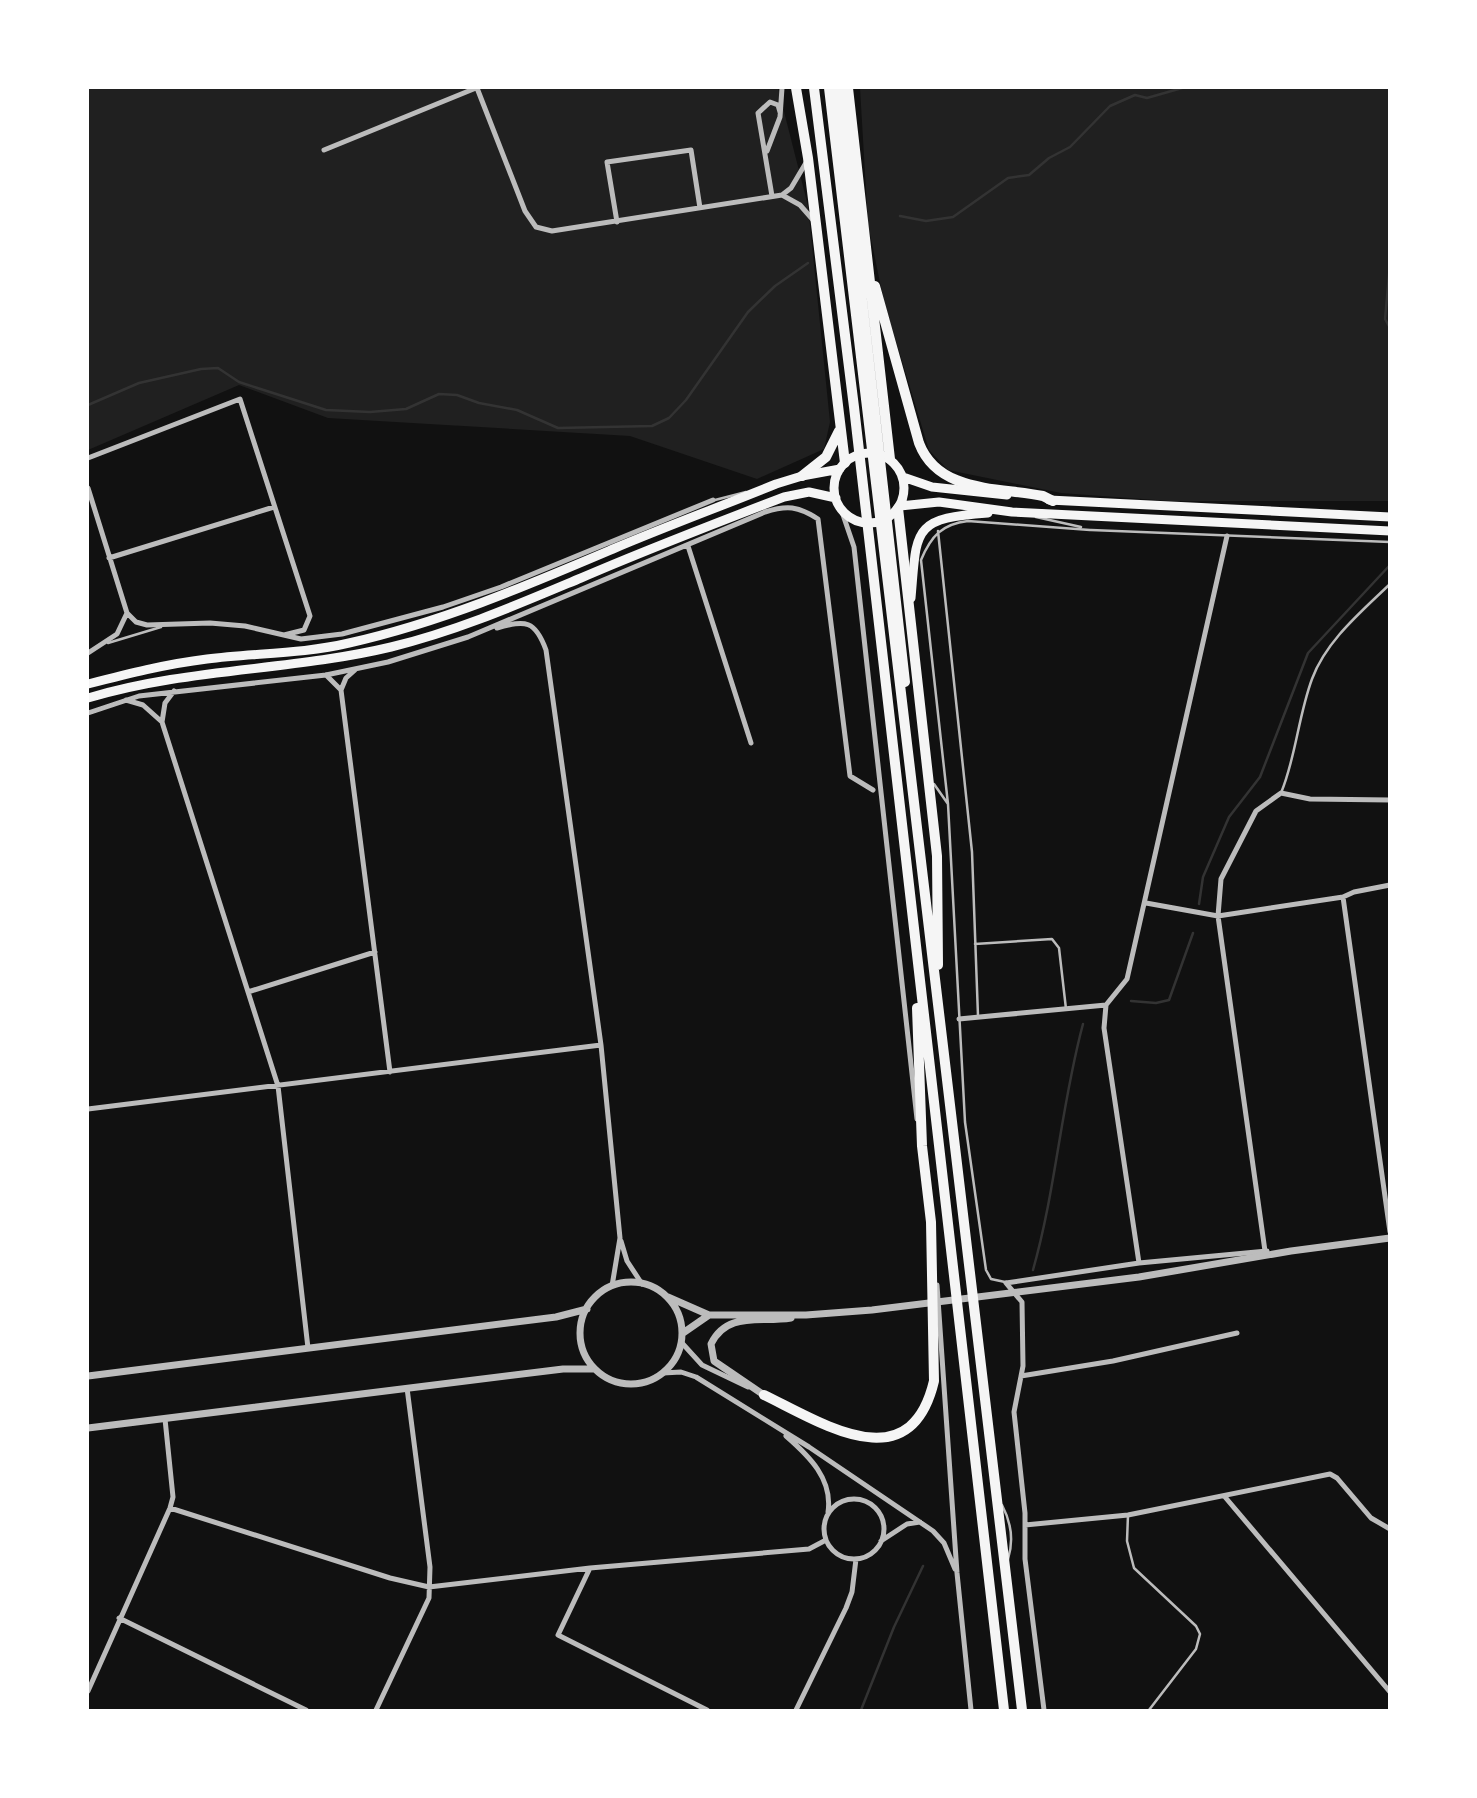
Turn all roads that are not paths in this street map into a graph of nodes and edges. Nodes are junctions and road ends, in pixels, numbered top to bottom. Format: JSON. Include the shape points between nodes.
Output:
{"nodes":[{"id":1,"x":476,"y":88,"type":"edge"},
{"id":2,"x":782,"y":88,"type":"edge"},
{"id":3,"x":796,"y":88,"type":"edge"},
{"id":4,"x":814,"y":88,"type":"edge"},
{"id":5,"x":829,"y":88,"type":"edge"},
{"id":6,"x":838,"y":88,"type":"edge"},
{"id":7,"x":848,"y":88,"type":"edge"},
{"id":8,"x":855,"y":88,"type":"edge"},
{"id":9,"x":780,"y":112,"type":"junction"},
{"id":10,"x":853,"y":119,"type":"junction"},
{"id":11,"x":324,"y":150,"type":"dead end"},
{"id":12,"x":766,"y":154,"type":"junction"},
{"id":13,"x":808,"y":158,"type":"junction"},
{"id":14,"x":782,"y":195,"type":"junction"},
{"id":15,"x":772,"y":196,"type":"junction"},
{"id":16,"x":700,"y":208,"type":"junction"},
{"id":17,"x":617,"y":222,"type":"junction"},
{"id":18,"x":816,"y":224,"type":"junction"},
{"id":19,"x":866,"y":255,"type":"junction"},
{"id":20,"x":870,"y":407,"type":"junction"},
{"id":21,"x":839,"y":431,"type":"junction"},
{"id":22,"x":88,"y":458,"type":"edge"},
{"id":23,"x":890,"y":459,"type":"junction"},
{"id":24,"x":842,"y":466,"type":"junction"},
{"id":25,"x":802,"y":475,"type":"junction"},
{"id":26,"x":903,"y":477,"type":"junction"},
{"id":27,"x":776,"y":484,"type":"junction"},
{"id":28,"x":88,"y":488,"type":"edge"},
{"id":29,"x":836,"y":498,"type":"junction"},
{"id":30,"x":713,"y":500,"type":"joint"},
{"id":31,"x":1053,"y":500,"type":"junction"},
{"id":32,"x":274,"y":506,"type":"junction"},
{"id":33,"x":899,"y":507,"type":"junction"},
{"id":34,"x":764,"y":508,"type":"junction"},
{"id":35,"x":841,"y":509,"type":"junction"},
{"id":36,"x":1012,"y":512,"type":"junction"},
{"id":37,"x":1390,"y":517,"type":"edge"},
{"id":38,"x":1090,"y":530,"type":"junction"},
{"id":39,"x":938,"y":531,"type":"junction"},
{"id":40,"x":1390,"y":531,"type":"edge"},
{"id":41,"x":1227,"y":536,"type":"junction"},
{"id":42,"x":1390,"y":542,"type":"edge"},
{"id":43,"x":688,"y":545,"type":"junction"},
{"id":44,"x":109,"y":558,"type":"junction"},
{"id":45,"x":1390,"y":584,"type":"edge"},
{"id":46,"x":127,"y":613,"type":"junction"},
{"id":47,"x":909,"y":621,"type":"junction"},
{"id":48,"x":164,"y":626,"type":"junction"},
{"id":49,"x":281,"y":636,"type":"junction"},
{"id":50,"x":468,"y":637,"type":"junction"},
{"id":51,"x":108,"y":643,"type":"junction"},
{"id":52,"x":88,"y":653,"type":"edge"},
{"id":53,"x":356,"y":669,"type":"junction"},
{"id":54,"x":326,"y":675,"type":"junction"},
{"id":55,"x":88,"y":684,"type":"edge"},
{"id":56,"x":341,"y":690,"type":"junction"},
{"id":57,"x":174,"y":691,"type":"junction"},
{"id":58,"x":88,"y":698,"type":"edge"},
{"id":59,"x":126,"y":700,"type":"junction"},
{"id":60,"x":88,"y":713,"type":"edge"},
{"id":61,"x":162,"y":722,"type":"junction"},
{"id":62,"x":751,"y":743,"type":"dead end"},
{"id":63,"x":927,"y":764,"type":"junction"},
{"id":64,"x":873,"y":790,"type":"dead end"},
{"id":65,"x":1281,"y":793,"type":"junction"},
{"id":66,"x":1390,"y":800,"type":"edge"},
{"id":67,"x":948,"y":804,"type":"junction"},
{"id":68,"x":1390,"y":885,"type":"edge"},
{"id":69,"x":1343,"y":897,"type":"junction"},
{"id":70,"x":1146,"y":903,"type":"junction"},
{"id":71,"x":1219,"y":916,"type":"junction"},
{"id":72,"x":975,"y":944,"type":"junction"},
{"id":73,"x":375,"y":952,"type":"junction"},
{"id":74,"x":919,"y":980,"type":"junction"},
{"id":75,"x":937,"y":990,"type":"junction"},
{"id":76,"x":248,"y":992,"type":"junction"},
{"id":77,"x":1106,"y":1005,"type":"junction"},
{"id":78,"x":1066,"y":1009,"type":"junction"},
{"id":79,"x":978,"y":1018,"type":"junction"},
{"id":80,"x":959,"y":1019,"type":"junction"},
{"id":81,"x":601,"y":1045,"type":"junction"},
{"id":82,"x":390,"y":1072,"type":"junction"},
{"id":83,"x":278,"y":1086,"type":"junction"},
{"id":84,"x":88,"y":1109,"type":"edge"},
{"id":85,"x":922,"y":1146,"type":"junction"},
{"id":86,"x":931,"y":1222,"type":"junction"},
{"id":87,"x":1390,"y":1232,"type":"edge"},
{"id":88,"x":620,"y":1237,"type":"junction"},
{"id":89,"x":1390,"y":1238,"type":"edge"},
{"id":90,"x":1265,"y":1251,"type":"junction"},
{"id":91,"x":1291,"y":1251,"type":"junction"},
{"id":92,"x":1139,"y":1263,"type":"junction"},
{"id":93,"x":1006,"y":1283,"type":"junction"},
{"id":94,"x":642,"y":1284,"type":"junction"},
{"id":95,"x":612,"y":1286,"type":"junction"},
{"id":96,"x":668,"y":1297,"type":"junction"},
{"id":97,"x":587,"y":1309,"type":"junction"},
{"id":98,"x":709,"y":1315,"type":"junction"},
{"id":99,"x":806,"y":1315,"type":"junction"},
{"id":100,"x":683,"y":1333,"type":"junction"},
{"id":101,"x":1237,"y":1334,"type":"dead end"},
{"id":102,"x":682,"y":1343,"type":"junction"},
{"id":103,"x":308,"y":1348,"type":"junction"},
{"id":104,"x":594,"y":1369,"type":"junction"},
{"id":105,"x":663,"y":1373,"type":"junction"},
{"id":106,"x":88,"y":1376,"type":"edge"},
{"id":107,"x":1021,"y":1376,"type":"junction"},
{"id":108,"x":407,"y":1388,"type":"junction"},
{"id":109,"x":764,"y":1395,"type":"junction"},
{"id":110,"x":165,"y":1419,"type":"junction"},
{"id":111,"x":88,"y":1428,"type":"edge"},
{"id":112,"x":775,"y":1428,"type":"junction"},
{"id":113,"x":1225,"y":1497,"type":"junction"},
{"id":114,"x":170,"y":1508,"type":"junction"},
{"id":115,"x":828,"y":1514,"type":"junction"},
{"id":116,"x":1128,"y":1515,"type":"junction"},
{"id":117,"x":920,"y":1521,"type":"junction"},
{"id":118,"x":1025,"y":1525,"type":"junction"},
{"id":119,"x":1390,"y":1529,"type":"edge"},
{"id":120,"x":826,"y":1540,"type":"junction"},
{"id":121,"x":881,"y":1541,"type":"junction"},
{"id":122,"x":856,"y":1559,"type":"junction"},
{"id":123,"x":590,"y":1568,"type":"junction"},
{"id":124,"x":957,"y":1573,"type":"junction"},
{"id":125,"x":429,"y":1587,"type":"junction"},
{"id":126,"x":119,"y":1618,"type":"junction"},
{"id":127,"x":88,"y":1691,"type":"edge"},
{"id":128,"x":1390,"y":1692,"type":"edge"},
{"id":129,"x":306,"y":1710,"type":"edge"},
{"id":130,"x":376,"y":1710,"type":"edge"},
{"id":131,"x":707,"y":1710,"type":"edge"},
{"id":132,"x":796,"y":1710,"type":"edge"},
{"id":133,"x":971,"y":1710,"type":"edge"},
{"id":134,"x":1004,"y":1710,"type":"edge"},
{"id":135,"x":1022,"y":1710,"type":"edge"},
{"id":136,"x":1044,"y":1710,"type":"edge"},
{"id":137,"x":1149,"y":1710,"type":"edge"}],
"edges":[{"from":1,"to":11,"type":"street"},
{"from":1,"to":17,"type":"street","via":[[536,228],[552,231]]},
{"from":2,"to":9,"type":"street"},
{"from":3,"to":13,"type":"highway"},
{"from":4,"to":74,"type":"highway"},
{"from":5,"to":20,"type":"highway"},
{"from":6,"to":20,"type":"highway"},
{"from":7,"to":10,"type":"highway"},
{"from":8,"to":10,"type":"highway"},
{"from":9,"to":12,"type":"street"},
{"from":9,"to":12,"type":"street","via":[[778,105],[770,102],[758,113]]},
{"from":10,"to":19,"type":"highway"},
{"from":12,"to":15,"type":"street"},
{"from":13,"to":14,"type":"street"},
{"from":13,"to":18,"type":"highway"},
{"from":14,"to":15,"type":"street"},
{"from":14,"to":18,"type":"street","via":[[800,205]]},
{"from":15,"to":16,"type":"street"},
{"from":16,"to":17,"type":"street"},
{"from":16,"to":17,"type":"street","via":[[691,150],[607,162]]},
{"from":18,"to":21,"type":"highway"},
{"from":19,"to":23,"type":"highway"},
{"from":19,"to":31,"type":"highway","via":[[928,462],[950,479]]},
{"from":20,"to":75,"type":"highway"},
{"from":21,"to":24,"type":"highway"},
{"from":21,"to":25,"type":"highway","via":[[826,457]]},
{"from":22,"to":32,"type":"street","via":[[240,399]]},
{"from":23,"to":24,"type":"main road","via":[[867,453]]},
{"from":23,"to":26,"type":"main road"},
{"from":24,"to":25,"type":"main road"},
{"from":24,"to":29,"type":"main road","via":[[835,483]]},
{"from":25,"to":27,"type":"main road"},
{"from":26,"to":31,"type":"main road","via":[[932,487]]},
{"from":26,"to":33,"type":"main road"},
{"from":27,"to":30,"type":"lane"},
{"from":27,"to":55,"type":"main road","via":[[467,610],[349,643],[205,659]]},
{"from":28,"to":44,"type":"street"},
{"from":29,"to":34,"type":"main road","via":[[809,492]]},
{"from":29,"to":35,"type":"main road"},
{"from":30,"to":49,"type":"street","via":[[443,607],[342,634],[301,639]]},
{"from":31,"to":37,"type":"main road"},
{"from":32,"to":44,"type":"street"},
{"from":32,"to":49,"type":"street","via":[[310,616],[304,630]]},
{"from":33,"to":35,"type":"main road","via":[[881,521],[870,523]]},
{"from":33,"to":36,"type":"main road","via":[[939,502]]},
{"from":33,"to":47,"type":"highway"},
{"from":34,"to":43,"type":"street"},
{"from":34,"to":58,"type":"main road","via":[[519,605],[394,646],[333,660],[175,677]]},
{"from":34,"to":64,"type":"street","via":[[800,507],[818,519],[850,776]]},
{"from":35,"to":85,"type":"street","via":[[854,547],[905,1029]]},
{"from":36,"to":38,"type":"lane"},
{"from":36,"to":40,"type":"main road"},
{"from":36,"to":47,"type":"main road","via":[[953,515],[919,534],[911,562]]},
{"from":38,"to":39,"type":"lane","via":[[968,521],[950,523]]},
{"from":38,"to":41,"type":"lane"},
{"from":39,"to":67,"type":"lane","via":[[920,560]]},
{"from":39,"to":72,"type":"lane","via":[[972,852]]},
{"from":41,"to":42,"type":"lane"},
{"from":41,"to":70,"type":"street"},
{"from":43,"to":50,"type":"street"},
{"from":43,"to":62,"type":"street"},
{"from":44,"to":46,"type":"street"},
{"from":45,"to":65,"type":"lane","via":[[1340,634],[1313,676]]},
{"from":46,"to":48,"type":"street","via":[[136,622]]},
{"from":46,"to":51,"type":"street"},
{"from":47,"to":63,"type":"highway"},
{"from":48,"to":49,"type":"street","via":[[245,626]]},
{"from":48,"to":51,"type":"lane"},
{"from":50,"to":53,"type":"street"},
{"from":50,"to":81,"type":"street","via":[[519,622],[532,625],[547,650]]},
{"from":51,"to":52,"type":"street"},
{"from":53,"to":54,"type":"street"},
{"from":53,"to":56,"type":"street"},
{"from":54,"to":56,"type":"street"},
{"from":54,"to":57,"type":"street"},
{"from":56,"to":73,"type":"street"},
{"from":57,"to":59,"type":"street"},
{"from":57,"to":61,"type":"street"},
{"from":59,"to":60,"type":"street"},
{"from":59,"to":61,"type":"street","via":[[143,705]]},
{"from":61,"to":76,"type":"street"},
{"from":63,"to":67,"type":"lane","via":[[935,788]]},
{"from":63,"to":75,"type":"highway","via":[[937,856]]},
{"from":65,"to":66,"type":"street","via":[[1310,799]]},
{"from":65,"to":71,"type":"street","via":[[1256,811],[1221,879]]},
{"from":67,"to":80,"type":"lane"},
{"from":68,"to":69,"type":"street"},
{"from":69,"to":71,"type":"street"},
{"from":69,"to":87,"type":"street"},
{"from":70,"to":71,"type":"street"},
{"from":70,"to":77,"type":"street","via":[[1127,979]]},
{"from":71,"to":90,"type":"street"},
{"from":72,"to":78,"type":"lane","via":[[1052,939],[1059,948]]},
{"from":72,"to":79,"type":"lane"},
{"from":73,"to":76,"type":"street"},
{"from":73,"to":82,"type":"street"},
{"from":74,"to":85,"type":"highway","via":[[916,1024]]},
{"from":74,"to":134,"type":"highway"},
{"from":75,"to":135,"type":"highway"},
{"from":76,"to":83,"type":"street"},
{"from":77,"to":78,"type":"street"},
{"from":77,"to":92,"type":"street","via":[[1104,1028]]},
{"from":78,"to":79,"type":"street"},
{"from":79,"to":80,"type":"street"},
{"from":80,"to":93,"type":"lane","via":[[965,1122],[986,1270],[991,1279]]},
{"from":81,"to":82,"type":"street"},
{"from":81,"to":88,"type":"street"},
{"from":82,"to":83,"type":"street"},
{"from":83,"to":84,"type":"street"},
{"from":83,"to":103,"type":"street"},
{"from":85,"to":86,"type":"highway"},
{"from":86,"to":109,"type":"highway","via":[[934,1381],[916,1420],[891,1436],[858,1438]]},
{"from":86,"to":124,"type":"street"},
{"from":88,"to":94,"type":"street","via":[[627,1261]]},
{"from":88,"to":95,"type":"street"},
{"from":89,"to":91,"type":"street"},
{"from":90,"to":91,"type":"street"},
{"from":90,"to":92,"type":"street"},
{"from":91,"to":99,"type":"street","via":[[1139,1277]]},
{"from":92,"to":93,"type":"street"},
{"from":93,"to":107,"type":"street","via":[[1022,1302]]},
{"from":94,"to":95,"type":"street"},
{"from":94,"to":96,"type":"street"},
{"from":95,"to":97,"type":"street","via":[[597,1295]]},
{"from":96,"to":98,"type":"street"},
{"from":96,"to":100,"type":"street"},
{"from":97,"to":103,"type":"street","via":[[556,1317]]},
{"from":97,"to":104,"type":"street","via":[[581,1340]]},
{"from":98,"to":99,"type":"street"},
{"from":98,"to":100,"type":"street"},
{"from":99,"to":109,"type":"street","via":[[770,1322],[732,1321],[715,1334],[710,1344],[714,1361]]},
{"from":100,"to":102,"type":"street"},
{"from":101,"to":107,"type":"street"},
{"from":102,"to":105,"type":"street"},
{"from":102,"to":109,"type":"street","via":[[702,1365]]},
{"from":103,"to":106,"type":"street"},
{"from":104,"to":105,"type":"street","via":[[621,1383],[640,1384]]},
{"from":104,"to":108,"type":"street"},
{"from":105,"to":112,"type":"street","via":[[696,1377]]},
{"from":107,"to":118,"type":"street","via":[[1014,1412]]},
{"from":108,"to":110,"type":"street"},
{"from":108,"to":125,"type":"street"},
{"from":110,"to":111,"type":"street"},
{"from":110,"to":114,"type":"street","via":[[173,1497]]},
{"from":112,"to":115,"type":"street","via":[[807,1454],[821,1474],[830,1500]]},
{"from":112,"to":117,"type":"street"},
{"from":113,"to":116,"type":"street"},
{"from":113,"to":119,"type":"street","via":[[1330,1474],[1371,1518]]},
{"from":113,"to":128,"type":"street"},
{"from":114,"to":125,"type":"street"},
{"from":114,"to":126,"type":"street"},
{"from":115,"to":120,"type":"street"},
{"from":115,"to":121,"type":"street","via":[[836,1504],[862,1500],[881,1516]]},
{"from":116,"to":118,"type":"street"},
{"from":116,"to":137,"type":"lane","via":[[1127,1541],[1134,1567],[1200,1634],[1196,1649]]},
{"from":117,"to":121,"type":"street"},
{"from":117,"to":124,"type":"street","via":[[944,1543]]},
{"from":118,"to":136,"type":"street"},
{"from":120,"to":122,"type":"street","via":[[843,1557]]},
{"from":120,"to":123,"type":"street","via":[[809,1549]]},
{"from":121,"to":122,"type":"street"},
{"from":122,"to":132,"type":"street","via":[[846,1608]]},
{"from":123,"to":125,"type":"street"},
{"from":123,"to":131,"type":"street","via":[[558,1635]]},
{"from":124,"to":133,"type":"street"},
{"from":125,"to":130,"type":"street","via":[[423,1614]]},
{"from":126,"to":127,"type":"street"},
{"from":126,"to":129,"type":"street"}]}
